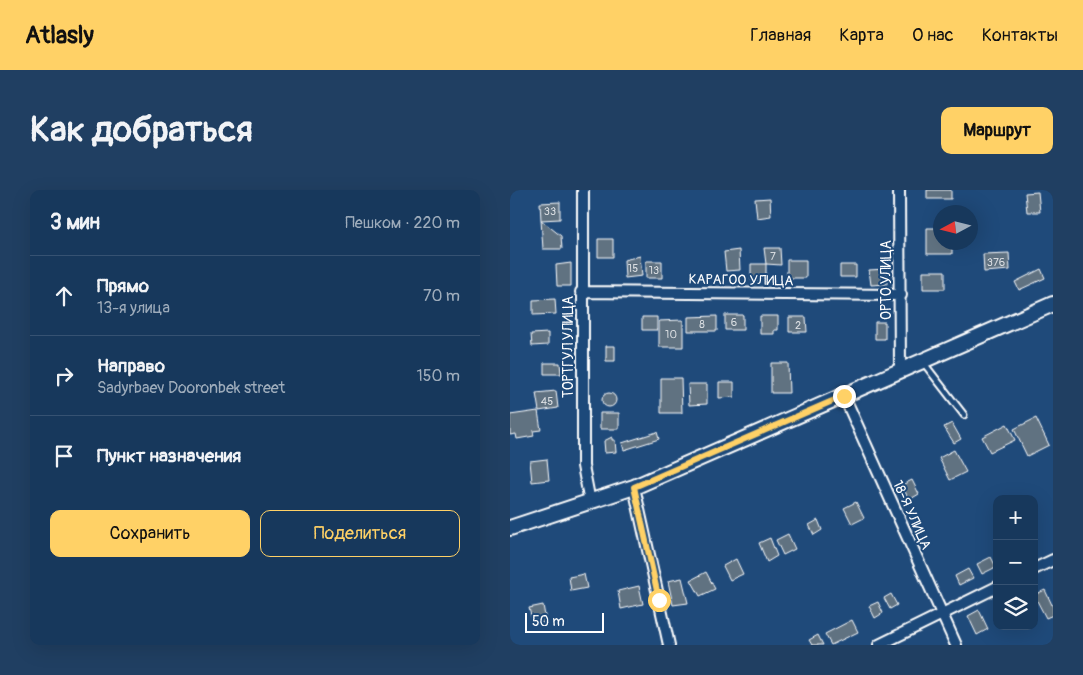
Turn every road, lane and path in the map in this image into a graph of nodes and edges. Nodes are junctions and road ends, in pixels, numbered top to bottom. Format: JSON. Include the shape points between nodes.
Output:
{"nodes":[{"id":1,"x":583,"y":190,"type":"edge"},
{"id":2,"x":899,"y":190,"type":"edge"},
{"id":3,"x":582,"y":292,"type":"junction"},
{"id":4,"x":901,"y":295,"type":"junction"},
{"id":5,"x":1053,"y":304,"type":"edge"},
{"id":6,"x":921,"y":360,"type":"junction"},
{"id":7,"x":900,"y":369,"type":"junction"},
{"id":8,"x":844,"y":396,"type":"junction"},
{"id":9,"x":964,"y":415,"type":"dead end"},
{"id":10,"x":634,"y":487,"type":"junction"},
{"id":11,"x":590,"y":502,"type":"junction"},
{"id":12,"x":510,"y":528,"type":"edge"},
{"id":13,"x":1053,"y":560,"type":"edge"},
{"id":14,"x":1038,"y":567,"type":"edge"},
{"id":15,"x":993,"y":589,"type":"edge"},
{"id":16,"x":941,"y":614,"type":"junction"},
{"id":17,"x":669,"y":645,"type":"edge"},
{"id":18,"x":879,"y":645,"type":"edge"},
{"id":19,"x":956,"y":645,"type":"edge"}],
"edges":[{"from":1,"to":3,"type":"street","name":"ТОРТГУЛ УЛИЦА"},
{"from":2,"to":4,"type":"street","name":"ОРТО УЛИЦА"},
{"from":3,"to":4,"type":"street","name":"КАРАГОО УЛИЦА"},
{"from":3,"to":11,"type":"street","name":"ТОРТГУЛ УЛИЦА","via":[[583,466]]},
{"from":4,"to":7,"type":"street","name":"ОРТО УЛИЦА"},
{"from":5,"to":6,"type":"main road"},
{"from":6,"to":7,"type":"main road"},
{"from":6,"to":9,"type":"lane"},
{"from":7,"to":8,"type":"main road"},
{"from":8,"to":10,"type":"main road"},
{"from":8,"to":16,"type":"street","name":"18-Я УЛИЦА"},
{"from":10,"to":11,"type":"main road"},
{"from":10,"to":17,"type":"street"},
{"from":11,"to":12,"type":"main road"},
{"from":13,"to":14,"type":"street"},
{"from":15,"to":16,"type":"street"},
{"from":16,"to":18,"type":"street"},
{"from":16,"to":19,"type":"street","name":"18-Я УЛИЦА"}]}
